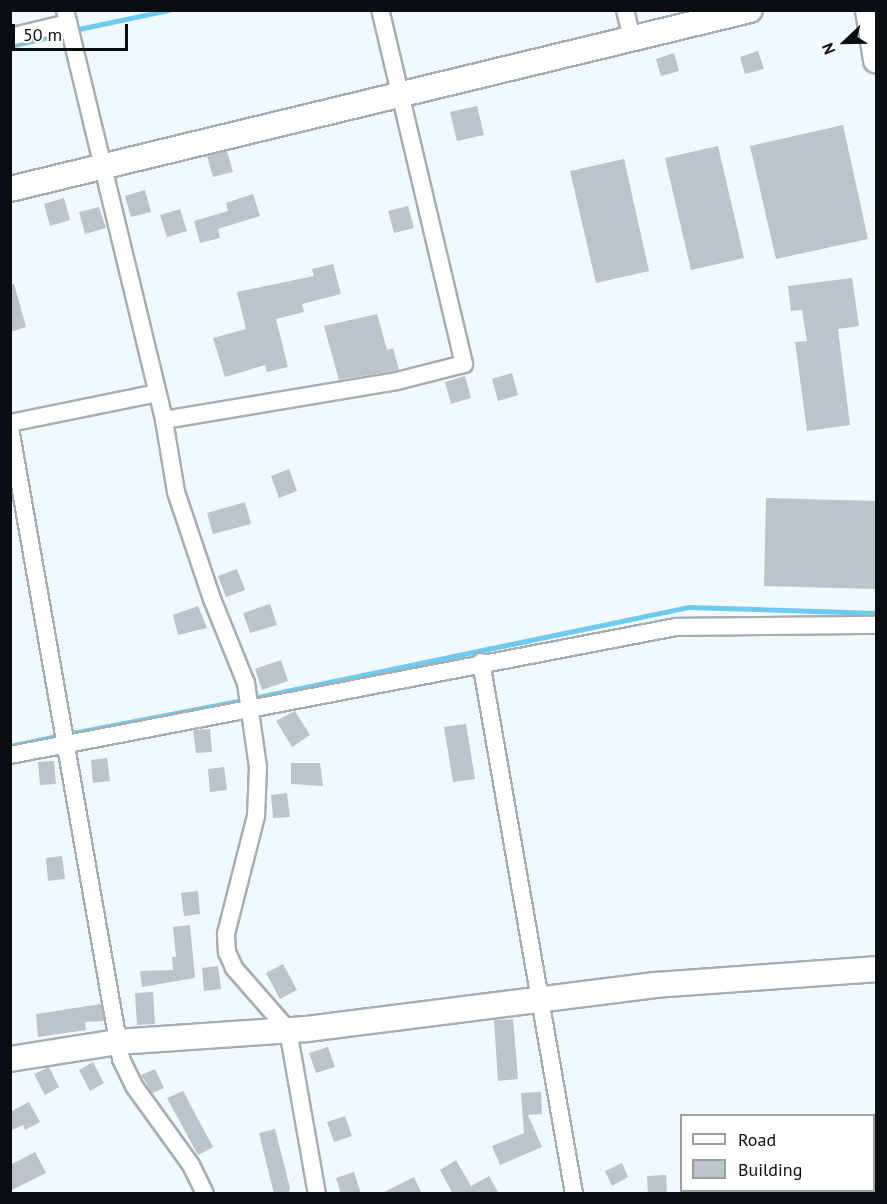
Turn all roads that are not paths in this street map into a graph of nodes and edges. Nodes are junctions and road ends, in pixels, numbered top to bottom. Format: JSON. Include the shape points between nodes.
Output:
{"nodes":[{"id":1,"x":380,"y":10,"type":"edge"},
{"id":2,"x":625,"y":10,"type":"edge"},
{"id":3,"x":750,"y":10,"type":"edge"},
{"id":4,"x":868,"y":10,"type":"edge"},
{"id":5,"x":68,"y":24,"type":"edge"},
{"id":6,"x":10,"y":37,"type":"edge"},
{"id":7,"x":632,"y":39,"type":"junction"},
{"id":8,"x":876,"y":60,"type":"edge"},
{"id":9,"x":400,"y":96,"type":"junction"},
{"id":10,"x":103,"y":167,"type":"junction"},
{"id":11,"x":10,"y":189,"type":"edge"},
{"id":12,"x":157,"y":393,"type":"junction"},
{"id":13,"x":164,"y":420,"type":"junction"},
{"id":14,"x":10,"y":423,"type":"edge"},
{"id":15,"x":10,"y":428,"type":"edge"},
{"id":16,"x":876,"y":625,"type":"edge"},
{"id":17,"x":481,"y":662,"type":"junction"},
{"id":18,"x":250,"y":709,"type":"junction"},
{"id":19,"x":66,"y":745,"type":"junction"},
{"id":20,"x":10,"y":755,"type":"edge"},
{"id":21,"x":876,"y":969,"type":"edge"},
{"id":22,"x":540,"y":997,"type":"junction"},
{"id":23,"x":288,"y":1030,"type":"junction"},
{"id":24,"x":117,"y":1042,"type":"junction"},
{"id":25,"x":10,"y":1059,"type":"edge"},
{"id":26,"x":205,"y":1194,"type":"edge"},
{"id":27,"x":317,"y":1194,"type":"edge"},
{"id":28,"x":574,"y":1194,"type":"edge"}],
"edges":[{"from":1,"to":9,"type":"street"},
{"from":2,"to":7,"type":"street"},
{"from":3,"to":7,"type":"street"},
{"from":4,"to":8,"type":"street"},
{"from":5,"to":6,"type":"street"},
{"from":5,"to":10,"type":"street"},
{"from":7,"to":9,"type":"street"},
{"from":9,"to":10,"type":"street"},
{"from":9,"to":13,"type":"street","via":[[464,364],[397,381]]},
{"from":10,"to":11,"type":"street"},
{"from":10,"to":12,"type":"street"},
{"from":12,"to":13,"type":"street"},
{"from":12,"to":14,"type":"street"},
{"from":13,"to":18,"type":"street","via":[[176,492],[212,599],[236,651]]},
{"from":15,"to":19,"type":"street"},
{"from":16,"to":17,"type":"street","via":[[676,627]]},
{"from":17,"to":18,"type":"street"},
{"from":17,"to":22,"type":"street"},
{"from":18,"to":19,"type":"street"},
{"from":18,"to":23,"type":"street","via":[[258,767],[256,816],[226,933],[228,952],[234,968]]},
{"from":19,"to":20,"type":"street"},
{"from":19,"to":24,"type":"street"},
{"from":21,"to":22,"type":"street"},
{"from":22,"to":23,"type":"street"},
{"from":22,"to":28,"type":"street"},
{"from":23,"to":24,"type":"street"},
{"from":23,"to":27,"type":"street"},
{"from":24,"to":25,"type":"street"},
{"from":24,"to":26,"type":"street","via":[[134,1086],[191,1165]]}]}
